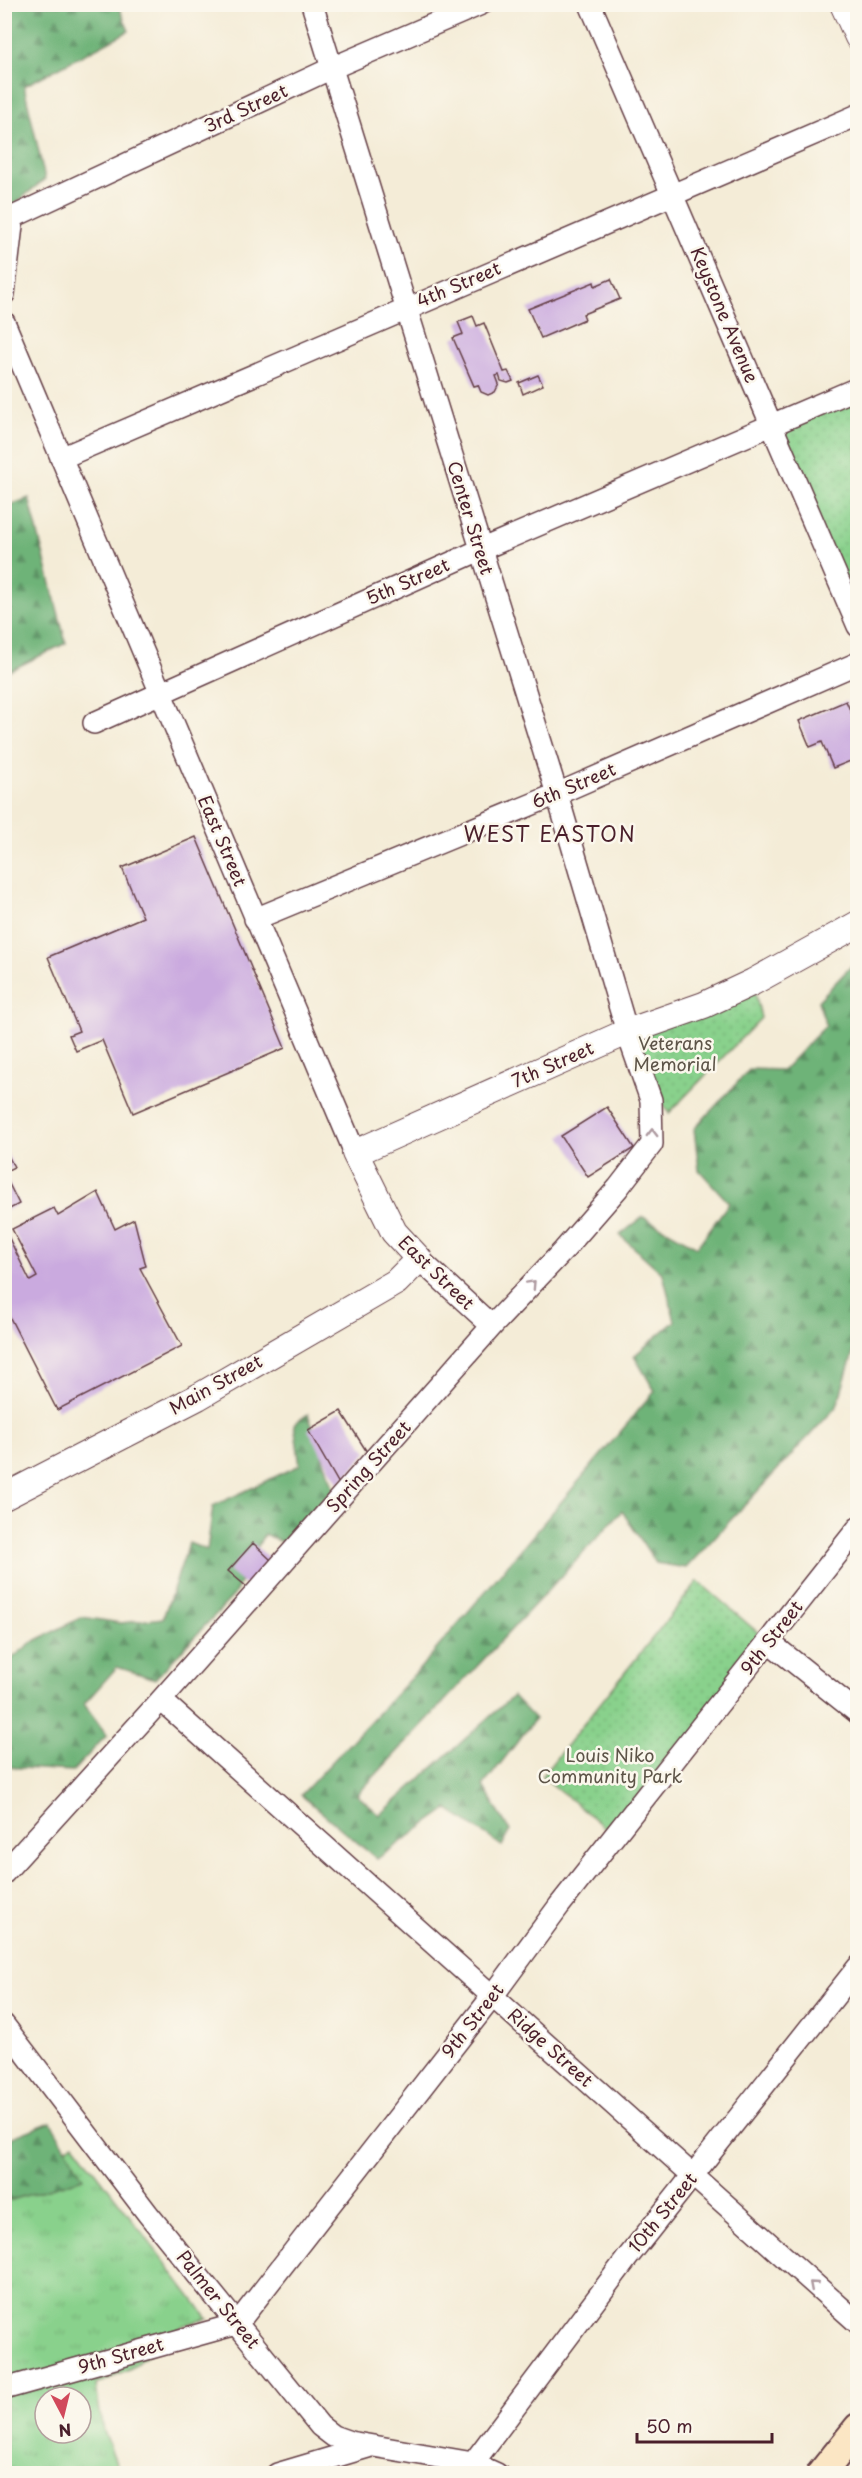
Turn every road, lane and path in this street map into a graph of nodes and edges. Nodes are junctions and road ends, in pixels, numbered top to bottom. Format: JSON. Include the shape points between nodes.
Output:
{"nodes":[{"id":1,"x":312,"y":4,"type":"edge"},
{"id":2,"x":481,"y":4,"type":"edge"},
{"id":3,"x":590,"y":4,"type":"edge"},
{"id":4,"x":843,"y":4,"type":"edge"},
{"id":5,"x":858,"y":38,"type":"edge"},
{"id":6,"x":332,"y":68,"type":"junction"},
{"id":7,"x":858,"y":116,"type":"edge"},
{"id":8,"x":672,"y":194,"type":"junction"},
{"id":9,"x":4,"y":294,"type":"edge"},
{"id":10,"x":406,"y":308,"type":"junction"},
{"id":11,"x":4,"y":322,"type":"edge"},
{"id":12,"x":858,"y":388,"type":"edge"},
{"id":13,"x":771,"y":424,"type":"junction"},
{"id":14,"x":62,"y":458,"type":"junction"},
{"id":15,"x":480,"y":550,"type":"junction"},
{"id":16,"x":858,"y":626,"type":"edge"},
{"id":17,"x":858,"y":663,"type":"edge"},
{"id":18,"x":160,"y":693,"type":"junction"},
{"id":19,"x":94,"y":723,"type":"dead end"},
{"id":20,"x":557,"y":794,"type":"junction"},
{"id":21,"x":255,"y":919,"type":"junction"},
{"id":22,"x":858,"y":924,"type":"edge"},
{"id":23,"x":627,"y":1032,"type":"junction"},
{"id":24,"x":355,"y":1153,"type":"junction"},
{"id":25,"x":419,"y":1259,"type":"junction"},
{"id":26,"x":492,"y":1326,"type":"junction"},
{"id":27,"x":4,"y":1497,"type":"edge"},
{"id":28,"x":858,"y":1528,"type":"edge"},
{"id":29,"x":770,"y":1642,"type":"junction"},
{"id":30,"x":161,"y":1700,"type":"junction"},
{"id":31,"x":858,"y":1713,"type":"edge"},
{"id":32,"x":4,"y":1873,"type":"edge"},
{"id":33,"x":858,"y":1967,"type":"edge"},
{"id":34,"x":492,"y":1997,"type":"junction"},
{"id":35,"x":4,"y":2025,"type":"edge"},
{"id":36,"x":692,"y":2177,"type":"junction"},
{"id":37,"x":858,"y":2323,"type":"edge"},
{"id":38,"x":237,"y":2324,"type":"junction"},
{"id":39,"x":4,"y":2389,"type":"edge"},
{"id":40,"x":858,"y":2428,"type":"edge"},
{"id":41,"x":374,"y":2446,"type":"junction"},
{"id":42,"x":473,"y":2463,"type":"junction"},
{"id":43,"x":277,"y":2474,"type":"edge"},
{"id":44,"x":496,"y":2474,"type":"edge"},
{"id":45,"x":821,"y":2474,"type":"edge"}],
"edges":[{"from":1,"to":6,"type":"street","name":"Center Street"},
{"from":2,"to":6,"type":"street","name":"3rd Street"},
{"from":3,"to":8,"type":"street","name":"Keystone Avenue"},
{"from":4,"to":5,"type":"street"},
{"from":6,"to":9,"type":"street","name":"3rd Street","via":[[13,217]]},
{"from":6,"to":10,"type":"street","name":"Center Street"},
{"from":7,"to":8,"type":"street","name":"4th Street"},
{"from":8,"to":10,"type":"street","name":"4th Street"},
{"from":8,"to":13,"type":"street","name":"Keystone Avenue"},
{"from":10,"to":14,"type":"street","name":"4th Street"},
{"from":10,"to":15,"type":"street","name":"Center Street"},
{"from":11,"to":14,"type":"street","name":"East Street"},
{"from":12,"to":13,"type":"street","name":"5th Street"},
{"from":13,"to":15,"type":"street","name":"5th Street"},
{"from":13,"to":16,"type":"street","name":"Keystone Avenue"},
{"from":14,"to":18,"type":"street","name":"East Street"},
{"from":15,"to":18,"type":"street","name":"5th Street"},
{"from":15,"to":20,"type":"street","name":"Center Street"},
{"from":17,"to":20,"type":"street","name":"6th Street"},
{"from":18,"to":19,"type":"street","name":"5th Street"},
{"from":18,"to":21,"type":"street","name":"East Street"},
{"from":20,"to":21,"type":"street","name":"6th Street"},
{"from":20,"to":23,"type":"street","name":"Center Street"},
{"from":21,"to":24,"type":"street","name":"East Street"},
{"from":22,"to":23,"type":"street","name":"7th Street","via":[[704,1005]]},
{"from":23,"to":24,"type":"street","name":"7th Street"},
{"from":26,"to":23,"type":"street","name":"Spring Street","one_way":true,"via":[[577,1235],[652,1144],[651,1100]]},
{"from":24,"to":25,"type":"street","name":"East Street","via":[[394,1232]]},
{"from":25,"to":26,"type":"street","name":"East Street"},
{"from":25,"to":27,"type":"street","name":"Main Street","via":[[396,1282],[207,1392]]},
{"from":26,"to":30,"type":"street","name":"Spring Street"},
{"from":28,"to":29,"type":"street","name":"9th Street"},
{"from":29,"to":31,"type":"street"},
{"from":29,"to":34,"type":"street","name":"9th Street","via":[[559,1906]]},
{"from":30,"to":32,"type":"street","name":"Spring Street"},
{"from":30,"to":34,"type":"street","name":"Ridge Street"},
{"from":33,"to":36,"type":"street","name":"10th Street"},
{"from":34,"to":36,"type":"street","name":"Ridge Street"},
{"from":34,"to":38,"type":"street","name":"9th Street"},
{"from":35,"to":38,"type":"street","name":"Palmer Street"},
{"from":37,"to":36,"type":"street","name":"Ridge Street","one_way":true},
{"from":36,"to":42,"type":"street","name":"10th Street"},
{"from":38,"to":39,"type":"street","name":"9th Street"},
{"from":38,"to":41,"type":"street","name":"Palmer Street","via":[[320,2426],[333,2436]]},
{"from":40,"to":45,"type":"main road"},
{"from":41,"to":42,"type":"street","name":"Palmer Street"},
{"from":41,"to":43,"type":"street"},
{"from":42,"to":44,"type":"street","name":"Palmer Street"}]}
